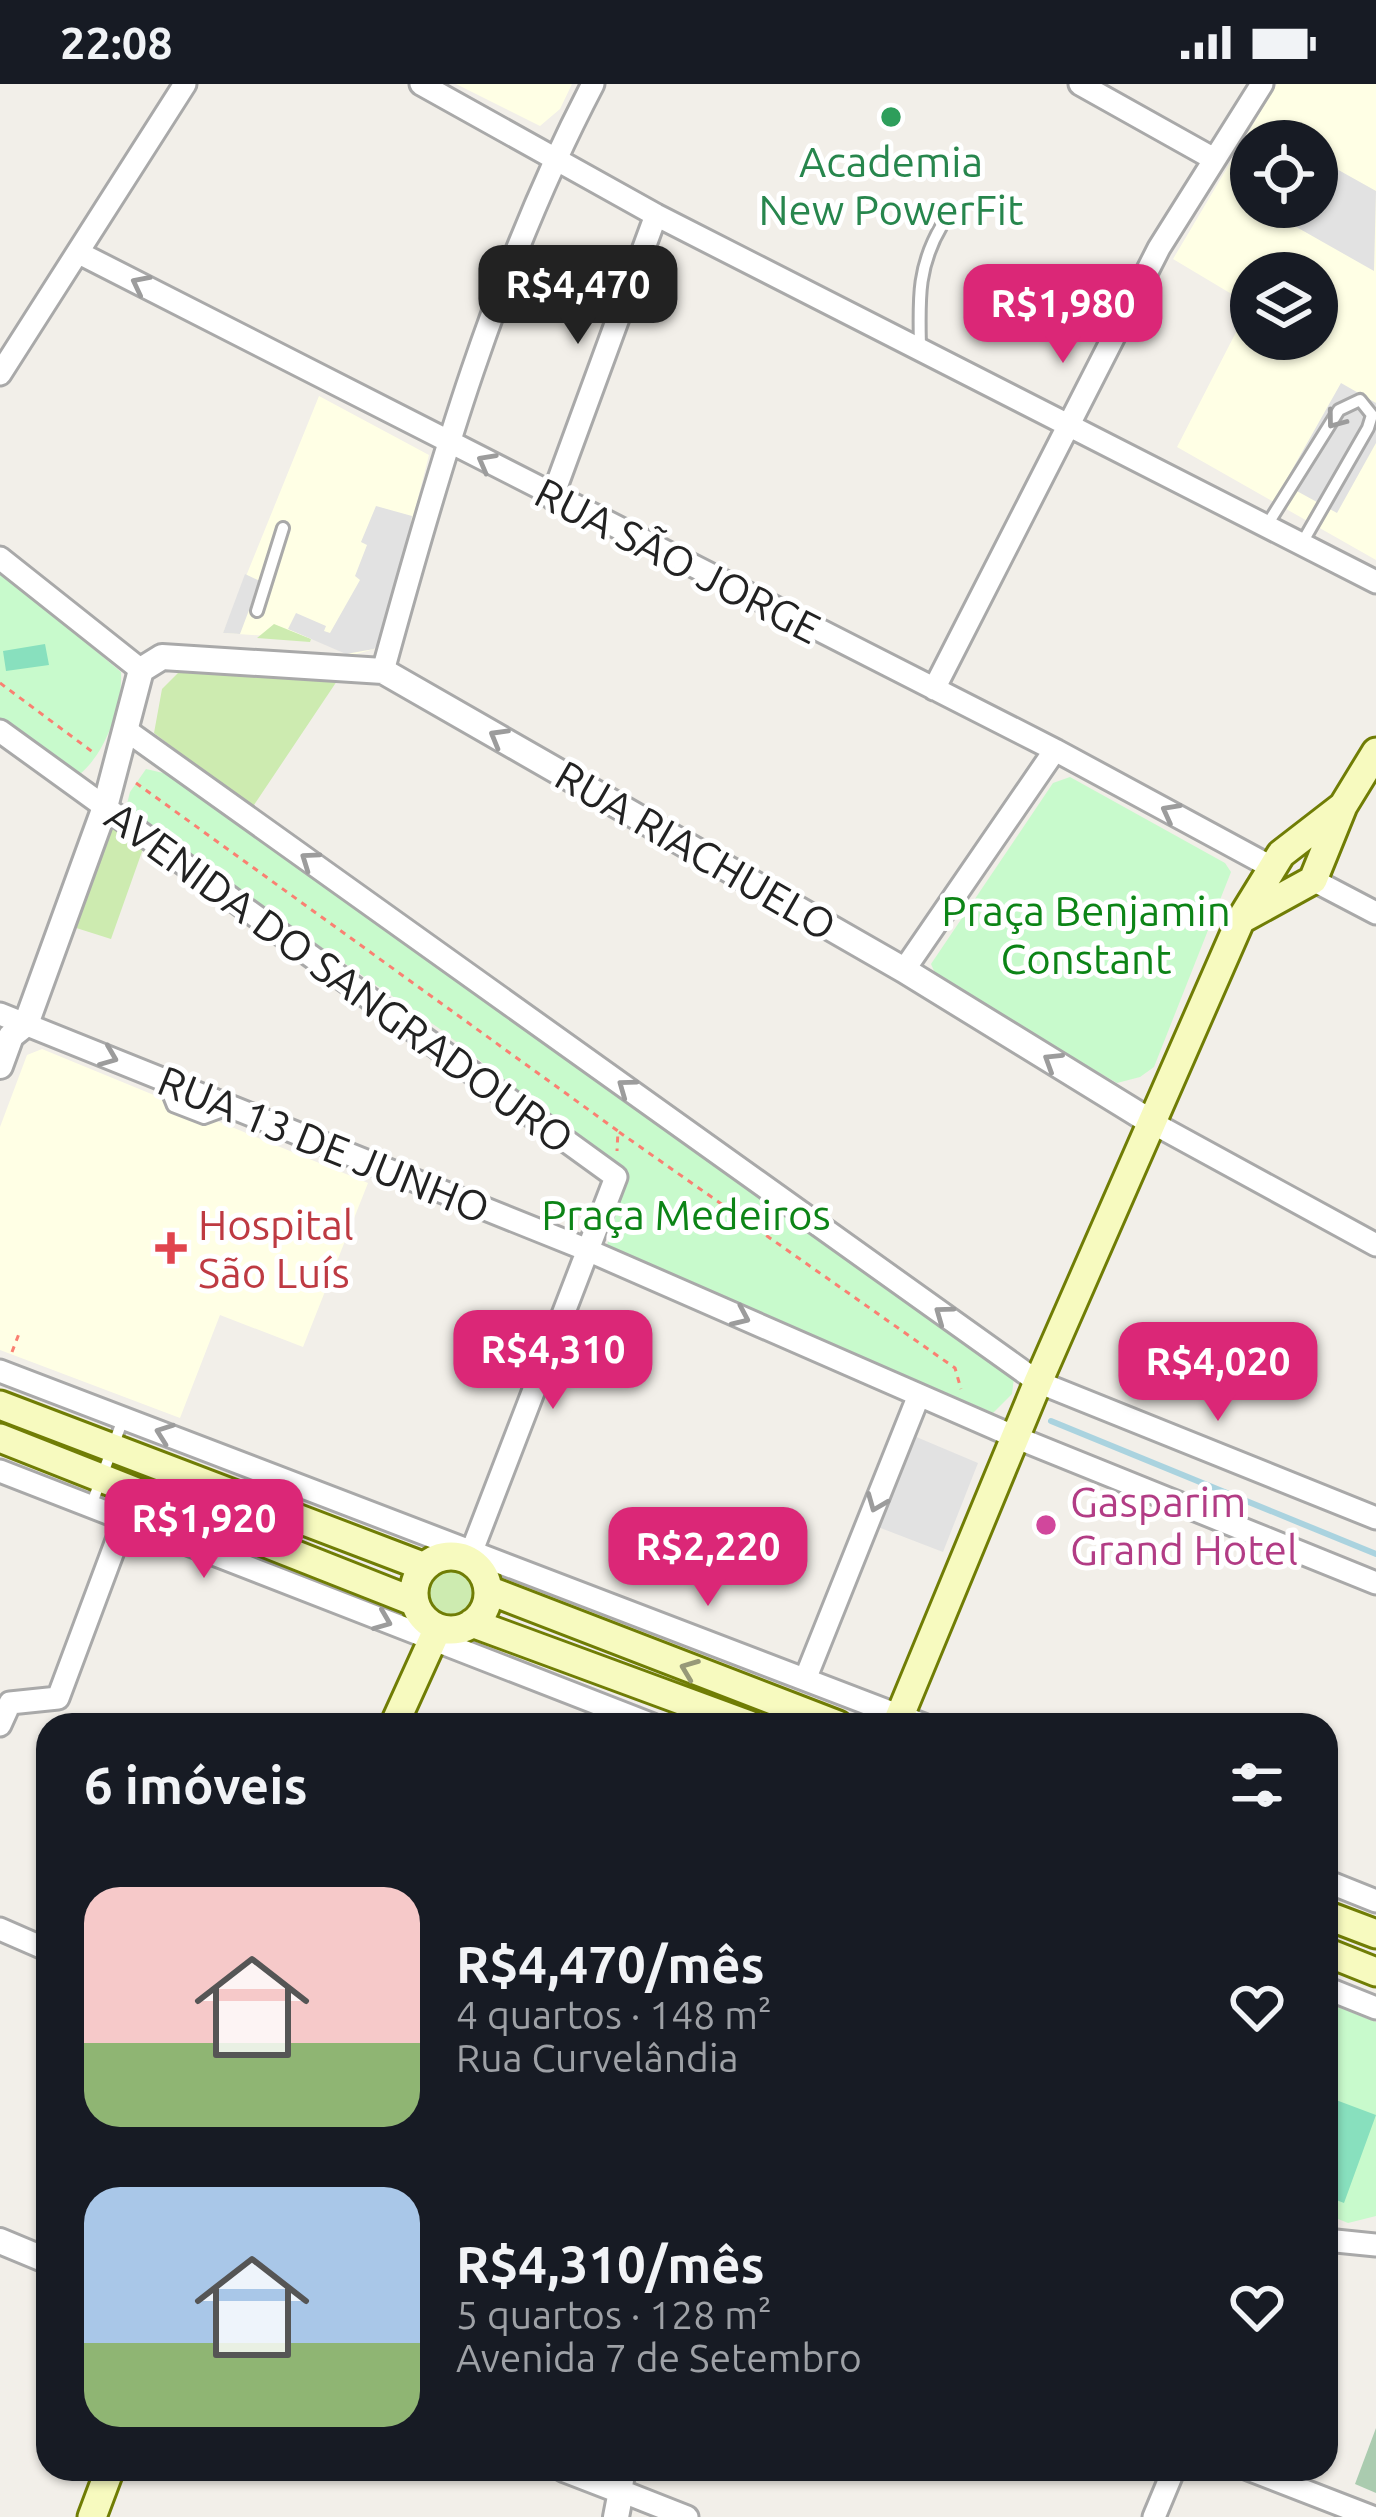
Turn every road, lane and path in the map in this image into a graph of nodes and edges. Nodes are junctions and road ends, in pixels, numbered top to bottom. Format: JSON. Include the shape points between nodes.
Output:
{"nodes":[{"id":1,"x":185,"y":84,"type":"edge"},
{"id":2,"x":422,"y":84,"type":"edge"},
{"id":3,"x":593,"y":84,"type":"edge"},
{"id":4,"x":1080,"y":84,"type":"edge"},
{"id":5,"x":1262,"y":84,"type":"edge"},
{"id":6,"x":554,"y":158,"type":"junction"},
{"id":7,"x":1214,"y":159,"type":"junction"},
{"id":8,"x":656,"y":215,"type":"junction"},
{"id":9,"x":942,"y":225,"type":"dead end"},
{"id":10,"x":81,"y":254,"type":"junction"},
{"id":11,"x":920,"y":347,"type":"junction"},
{"id":12,"x":0,"y":374,"type":"edge"},
{"id":13,"x":1066,"y":419,"type":"junction"},
{"id":14,"x":446,"y":440,"type":"junction"},
{"id":15,"x":552,"y":498,"type":"junction"},
{"id":16,"x":1267,"y":525,"type":"junction"},
{"id":17,"x":283,"y":528,"type":"dead end"},
{"id":18,"x":1302,"y":543,"type":"junction"},
{"id":19,"x":0,"y":558,"type":"edge"},
{"id":20,"x":1376,"y":582,"type":"edge"},
{"id":21,"x":257,"y":611,"type":"dead end"},
{"id":22,"x":141,"y":670,"type":"junction"},
{"id":23,"x":383,"y":671,"type":"junction"},
{"id":24,"x":0,"y":683,"type":"edge"},
{"id":25,"x":934,"y":688,"type":"junction"},
{"id":26,"x":126,"y":730,"type":"junction"},
{"id":27,"x":0,"y":731,"type":"edge"},
{"id":28,"x":1055,"y":750,"type":"junction"},
{"id":29,"x":1376,"y":752,"type":"edge"},
{"id":30,"x":97,"y":755,"type":"dead end"},
{"id":31,"x":135,"y":782,"type":"dead end"},
{"id":32,"x":1343,"y":806,"type":"junction"},
{"id":33,"x":105,"y":807,"type":"junction"},
{"id":34,"x":1281,"y":857,"type":"junction"},
{"id":35,"x":1309,"y":880,"type":"junction"},
{"id":36,"x":1376,"y":913,"type":"edge"},
{"id":37,"x":1241,"y":919,"type":"junction"},
{"id":38,"x":904,"y":970,"type":"junction"},
{"id":39,"x":0,"y":1014,"type":"edge"},
{"id":40,"x":26,"y":1024,"type":"junction"},
{"id":41,"x":0,"y":1066,"type":"edge"},
{"id":42,"x":1151,"y":1122,"type":"junction"},
{"id":43,"x":618,"y":1131,"type":"junction"},
{"id":44,"x":616,"y":1177,"type":"junction"},
{"id":45,"x":1376,"y":1245,"type":"edge"},
{"id":46,"x":585,"y":1249,"type":"junction"},
{"id":47,"x":20,"y":1331,"type":"dead end"},
{"id":48,"x":5,"y":1363,"type":"edge"},
{"id":49,"x":1038,"y":1382,"type":"junction"},
{"id":50,"x":919,"y":1395,"type":"junction"},
{"id":51,"x":969,"y":1396,"type":"dead end"},
{"id":52,"x":0,"y":1405,"type":"edge"},
{"id":53,"x":123,"y":1418,"type":"junction"},
{"id":54,"x":1015,"y":1436,"type":"junction"},
{"id":55,"x":0,"y":1438,"type":"edge"},
{"id":56,"x":112,"y":1448,"type":"junction"},
{"id":57,"x":0,"y":1472,"type":"edge"},
{"id":58,"x":102,"y":1478,"type":"junction"},
{"id":59,"x":291,"y":1480,"type":"junction"},
{"id":60,"x":91,"y":1506,"type":"junction"},
{"id":61,"x":279,"y":1512,"type":"junction"},
{"id":62,"x":1376,"y":1518,"type":"edge"},
{"id":63,"x":125,"y":1519,"type":"junction"},
{"id":64,"x":269,"y":1542,"type":"junction"},
{"id":65,"x":469,"y":1554,"type":"junction"},
{"id":66,"x":425,"y":1567,"type":"junction"},
{"id":67,"x":256,"y":1571,"type":"junction"},
{"id":68,"x":1376,"y":1583,"type":"edge"},
{"id":69,"x":488,"y":1590,"type":"junction"},
{"id":70,"x":415,"y":1602,"type":"junction"},
{"id":71,"x":472,"y":1623,"type":"junction"},
{"id":72,"x":433,"y":1634,"type":"junction"},
{"id":73,"x":806,"y":1677,"type":"junction"},
{"id":74,"x":682,"y":1700,"type":"junction"},
{"id":75,"x":775,"y":1702,"type":"junction"},
{"id":76,"x":399,"y":1713,"type":"edge"},
{"id":77,"x":624,"y":1713,"type":"edge"},
{"id":78,"x":690,"y":1713,"type":"edge"},
{"id":79,"x":717,"y":1713,"type":"edge"},
{"id":80,"x":753,"y":1713,"type":"edge"},
{"id":81,"x":805,"y":1713,"type":"edge"},
{"id":82,"x":887,"y":1713,"type":"edge"},
{"id":83,"x":910,"y":1713,"type":"edge"},
{"id":84,"x":0,"y":1725,"type":"edge"},
{"id":85,"x":1338,"y":1886,"type":"edge"},
{"id":86,"x":1376,"y":1900,"type":"edge"},
{"id":87,"x":1338,"y":1920,"type":"edge"},
{"id":88,"x":0,"y":1929,"type":"edge"},
{"id":89,"x":1376,"y":1934,"type":"edge"},
{"id":90,"x":36,"y":1945,"type":"edge"},
{"id":91,"x":1338,"y":1957,"type":"edge"},
{"id":92,"x":1376,"y":1972,"type":"edge"},
{"id":93,"x":1338,"y":1993,"type":"edge"},
{"id":94,"x":1376,"y":2008,"type":"edge"},
{"id":95,"x":0,"y":2241,"type":"edge"},
{"id":96,"x":1338,"y":2241,"type":"edge"},
{"id":97,"x":1376,"y":2245,"type":"edge"},
{"id":98,"x":36,"y":2256,"type":"edge"},
{"id":99,"x":106,"y":2481,"type":"edge"},
{"id":100,"x":622,"y":2481,"type":"edge"},
{"id":101,"x":624,"y":2481,"type":"edge"},
{"id":102,"x":1169,"y":2481,"type":"edge"},
{"id":103,"x":1279,"y":2481,"type":"edge"},
{"id":104,"x":92,"y":2517,"type":"edge"},
{"id":105,"x":616,"y":2517,"type":"edge"},
{"id":106,"x":687,"y":2517,"type":"edge"},
{"id":107,"x":1154,"y":2517,"type":"edge"},
{"id":108,"x":1372,"y":2517,"type":"edge"}],
"edges":[{"from":1,"to":10,"type":"street"},
{"from":2,"to":6,"type":"street"},
{"from":3,"to":6,"type":"street"},
{"from":4,"to":7,"type":"street"},
{"from":5,"to":7,"type":"street"},
{"from":6,"to":8,"type":"street"},
{"from":6,"to":14,"type":"street"},
{"from":7,"to":13,"type":"street"},
{"from":8,"to":11,"type":"street"},
{"from":8,"to":15,"type":"street"},
{"from":9,"to":11,"type":"lane","via":[[918,284]]},
{"from":10,"to":12,"type":"street"},
{"from":14,"to":10,"type":"street","name":"RUA SÃO JORGE","one_way":true},
{"from":11,"to":13,"type":"street"},
{"from":13,"to":16,"type":"street"},
{"from":13,"to":25,"type":"street"},
{"from":15,"to":14,"type":"street","name":"RUA SÃO JORGE","one_way":true},
{"from":14,"to":23,"type":"street"},
{"from":15,"to":25,"type":"street","name":"RUA SÃO JORGE"},
{"from":16,"to":18,"type":"street"},
{"from":18,"to":16,"type":"lane","one_way":true,"via":[[1368,428],[1372,415],[1360,400],[1339,410]]},
{"from":17,"to":21,"type":"lane"},
{"from":18,"to":20,"type":"street"},
{"from":19,"to":22,"type":"street"},
{"from":22,"to":23,"type":"street","name":"RUA RIACHUELO","via":[[163,657]]},
{"from":22,"to":26,"type":"street"},
{"from":38,"to":23,"type":"street","name":"RUA RIACHUELO","one_way":true},
{"from":24,"to":30,"type":"path"},
{"from":25,"to":28,"type":"street","name":"RUA SÃO JORGE"},
{"from":26,"to":33,"type":"street"},
{"from":49,"to":26,"type":"street","one_way":true},
{"from":27,"to":33,"type":"street","name":"AVENIDA DO SANGRADOURO"},
{"from":34,"to":28,"type":"street","name":"RUA SÃO JORGE","one_way":true},
{"from":28,"to":38,"type":"street"},
{"from":29,"to":32,"type":"main road"},
{"from":31,"to":43,"type":"path"},
{"from":32,"to":34,"type":"main road"},
{"from":32,"to":35,"type":"main road"},
{"from":33,"to":40,"type":"street"},
{"from":33,"to":44,"type":"street","name":"AVENIDA DO SANGRADOURO"},
{"from":34,"to":35,"type":"main road","via":[[1278,880]]},
{"from":34,"to":35,"type":"main road","via":[[1306,850]]},
{"from":34,"to":37,"type":"main road"},
{"from":35,"to":36,"type":"street"},
{"from":35,"to":37,"type":"main road"},
{"from":37,"to":42,"type":"main road"},
{"from":42,"to":38,"type":"street","name":"RUA RIACHUELO","one_way":true},
{"from":39,"to":40,"type":"street","name":"RUA 13 DE JUNHO"},
{"from":40,"to":41,"type":"street","via":[[11,1036]]},
{"from":40,"to":46,"type":"street","name":"RUA 13 DE JUNHO","one_way":true},
{"from":42,"to":45,"type":"street","name":"RUA RIACHUELO"},
{"from":42,"to":49,"type":"main road"},
{"from":43,"to":44,"type":"path"},
{"from":43,"to":51,"type":"path","via":[[955,1368],[956,1386]]},
{"from":44,"to":46,"type":"street","name":"AVENIDA DO SANGRADOURO"},
{"from":46,"to":50,"type":"street","name":"RUA 13 DE JUNHO","one_way":true},
{"from":46,"to":65,"type":"street","name":"AVENIDA DO SANGRADOURO"},
{"from":47,"to":48,"type":"path"},
{"from":48,"to":53,"type":"street"},
{"from":49,"to":54,"type":"main road"},
{"from":49,"to":62,"type":"street"},
{"from":50,"to":54,"type":"street","name":"RUA 13 DE JUNHO"},
{"from":50,"to":73,"type":"street","one_way":true},
{"from":52,"to":56,"type":"main road"},
{"from":53,"to":56,"type":"lane"},
{"from":59,"to":53,"type":"street","one_way":true},
{"from":54,"to":68,"type":"street","name":"RUA 13 DE JUNHO"},
{"from":54,"to":83,"type":"main road"},
{"from":55,"to":58,"type":"main road"},
{"from":56,"to":58,"type":"lane"},
{"from":56,"to":61,"type":"main road"},
{"from":57,"to":60,"type":"street"},
{"from":58,"to":60,"type":"lane"},
{"from":58,"to":64,"type":"main road"},
{"from":59,"to":61,"type":"lane"},
{"from":59,"to":65,"type":"street"},
{"from":60,"to":63,"type":"street"},
{"from":61,"to":66,"type":"main road"},
{"from":63,"to":67,"type":"street"},
{"from":63,"to":84,"type":"street","via":[[58,1698],[10,1703]]},
{"from":64,"to":67,"type":"lane"},
{"from":64,"to":70,"type":"main road"},
{"from":65,"to":66,"type":"main road"},
{"from":65,"to":69,"type":"main road"},
{"from":65,"to":73,"type":"street"},
{"from":66,"to":70,"type":"main road"},
{"from":67,"to":72,"type":"street","one_way":true},
{"from":69,"to":71,"type":"main road"},
{"from":75,"to":69,"type":"main road","one_way":true},
{"from":70,"to":72,"type":"main road"},
{"from":71,"to":72,"type":"main road"},
{"from":71,"to":74,"type":"main road"},
{"from":72,"to":76,"type":"main road"},
{"from":72,"to":77,"type":"street"},
{"from":73,"to":82,"type":"street"},
{"from":74,"to":78,"type":"main road"},
{"from":74,"to":79,"type":"main road"},
{"from":75,"to":80,"type":"main road"},
{"from":75,"to":81,"type":"main road"},
{"from":85,"to":86,"type":"street"},
{"from":87,"to":89,"type":"main road"},
{"from":88,"to":90,"type":"street"},
{"from":91,"to":92,"type":"main road"},
{"from":93,"to":94,"type":"street"},
{"from":95,"to":98,"type":"street"},
{"from":96,"to":97,"type":"street"},
{"from":99,"to":104,"type":"main road"},
{"from":100,"to":105,"type":"street"},
{"from":101,"to":106,"type":"street"},
{"from":102,"to":107,"type":"street"},
{"from":103,"to":108,"type":"street"}]}
